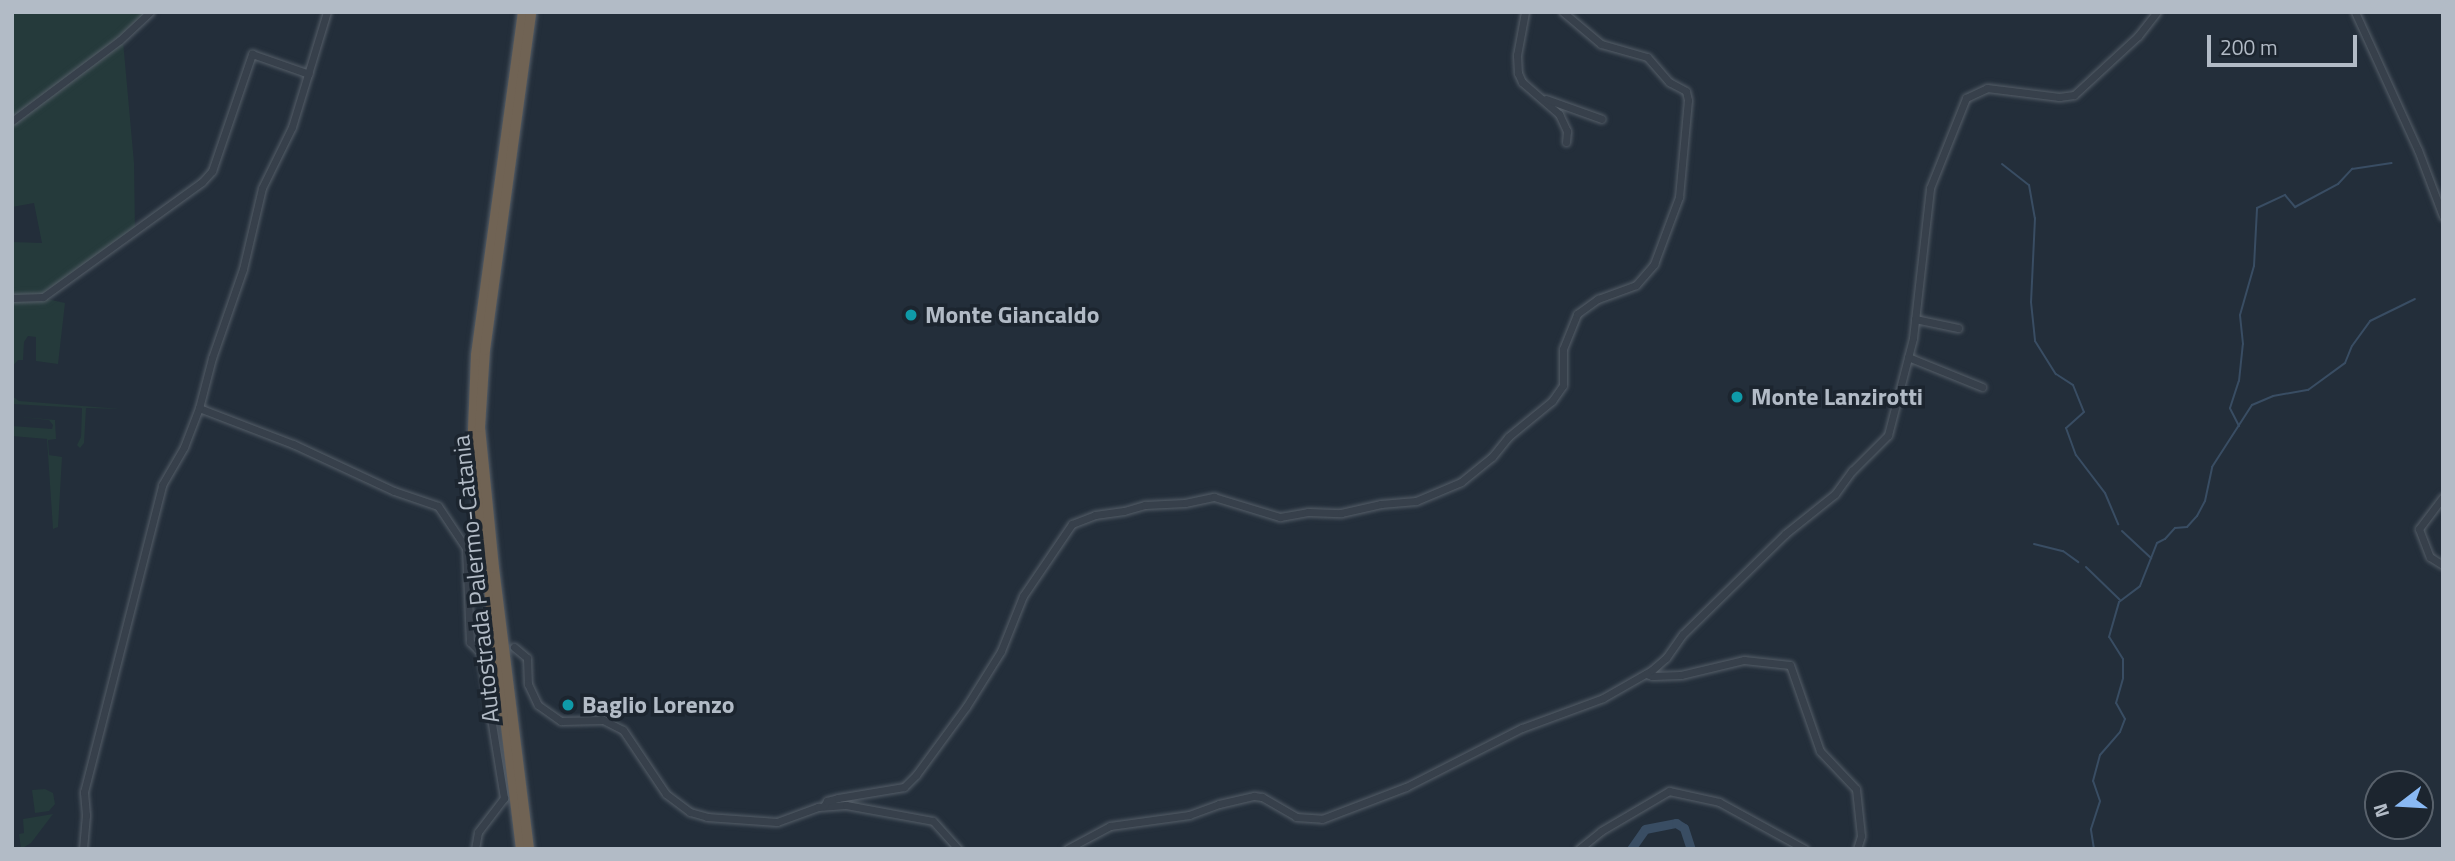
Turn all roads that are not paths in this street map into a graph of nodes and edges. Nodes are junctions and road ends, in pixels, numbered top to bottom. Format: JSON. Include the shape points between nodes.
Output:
{"nodes":[{"id":1,"x":150,"y":12,"type":"edge"},
{"id":2,"x":327,"y":12,"type":"edge"},
{"id":3,"x":523,"y":12,"type":"edge"},
{"id":4,"x":531,"y":12,"type":"edge"},
{"id":5,"x":1525,"y":12,"type":"edge"},
{"id":6,"x":1563,"y":12,"type":"edge"},
{"id":7,"x":2157,"y":12,"type":"edge"},
{"id":8,"x":2356,"y":12,"type":"edge"},
{"id":9,"x":309,"y":74,"type":"junction"},
{"id":10,"x":1542,"y":98,"type":"junction"},
{"id":11,"x":1602,"y":119,"type":"dead end"},
{"id":12,"x":12,"y":121,"type":"edge"},
{"id":13,"x":1566,"y":142,"type":"dead end"},
{"id":14,"x":2443,"y":216,"type":"edge"},
{"id":15,"x":12,"y":298,"type":"edge"},
{"id":16,"x":1915,"y":319,"type":"junction"},
{"id":17,"x":1958,"y":328,"type":"dead end"},
{"id":18,"x":1908,"y":356,"type":"junction"},
{"id":19,"x":1982,"y":387,"type":"dead end"},
{"id":20,"x":199,"y":408,"type":"junction"},
{"id":21,"x":2443,"y":497,"type":"edge"},
{"id":22,"x":2443,"y":565,"type":"edge"},
{"id":23,"x":514,"y":647,"type":"dead end"},
{"id":24,"x":1646,"y":674,"type":"junction"},
{"id":25,"x":824,"y":806,"type":"junction"},
{"id":26,"x":83,"y":849,"type":"edge"},
{"id":27,"x":475,"y":849,"type":"edge"},
{"id":28,"x":522,"y":849,"type":"edge"},
{"id":29,"x":529,"y":849,"type":"edge"},
{"id":30,"x":958,"y":849,"type":"edge"},
{"id":31,"x":1067,"y":849,"type":"edge"},
{"id":32,"x":1579,"y":849,"type":"edge"},
{"id":33,"x":1805,"y":849,"type":"edge"},
{"id":34,"x":1857,"y":849,"type":"edge"}],
"edges":[{"from":1,"to":12,"type":"street"},
{"from":2,"to":9,"type":"street"},
{"from":3,"to":28,"type":"highway","name":"Autostrada Palermo-Catania","via":[[476,355],[473,430]]},
{"from":4,"to":29,"type":"highway","name":"Autostrada Palermo-Catania","via":[[485,350],[480,427]]},
{"from":5,"to":10,"type":"street","via":[[1518,73]]},
{"from":6,"to":25,"type":"street","via":[[1601,44],[1647,57],[1669,82],[1686,91],[1688,100],[1679,197],[1654,264],[1636,285],[1598,299],[1577,314],[1563,349],[1563,385],[1552,401],[1461,482],[1416,501],[1280,517],[1214,496],[1096,514],[1072,524],[1023,596],[1001,651],[967,707],[916,775],[904,787],[838,798]]},
{"from":7,"to":16,"type":"street","via":[[2138,36],[2074,95],[1987,88],[1966,98],[1930,188]]},
{"from":8,"to":14,"type":"street"},
{"from":9,"to":15,"type":"street","via":[[252,54],[212,171],[202,182],[43,297]]},
{"from":9,"to":20,"type":"street","via":[[292,127],[262,188],[243,269]]},
{"from":10,"to":11,"type":"street"},
{"from":10,"to":13,"type":"street","via":[[1565,124]]},
{"from":16,"to":17,"type":"street"},
{"from":16,"to":18,"type":"street"},
{"from":18,"to":19,"type":"street"},
{"from":18,"to":24,"type":"street","via":[[1893,424],[1880,446],[1823,507],[1785,534],[1683,634],[1667,658]]},
{"from":20,"to":26,"type":"street","via":[[162,485],[84,792]]},
{"from":20,"to":27,"type":"street","via":[[438,506],[466,548],[467,634],[470,642],[484,649],[504,798],[478,832]]},
{"from":21,"to":22,"type":"street","via":[[2419,530],[2430,557]]},
{"from":23,"to":25,"type":"street","via":[[527,658],[528,684],[538,705],[561,721],[603,720],[623,730],[666,794],[690,811],[707,817],[776,822]]},
{"from":24,"to":31,"type":"street","via":[[1603,698],[1522,727],[1423,779],[1329,817],[1296,817],[1254,796],[1189,815],[1110,826]]},
{"from":24,"to":34,"type":"street","via":[[1681,675],[1744,660],[1790,665],[1820,751],[1856,789],[1861,836]]},
{"from":25,"to":30,"type":"street","via":[[846,804],[933,821]]},
{"from":32,"to":33,"type":"street","via":[[1669,791],[1719,802]]}]}
